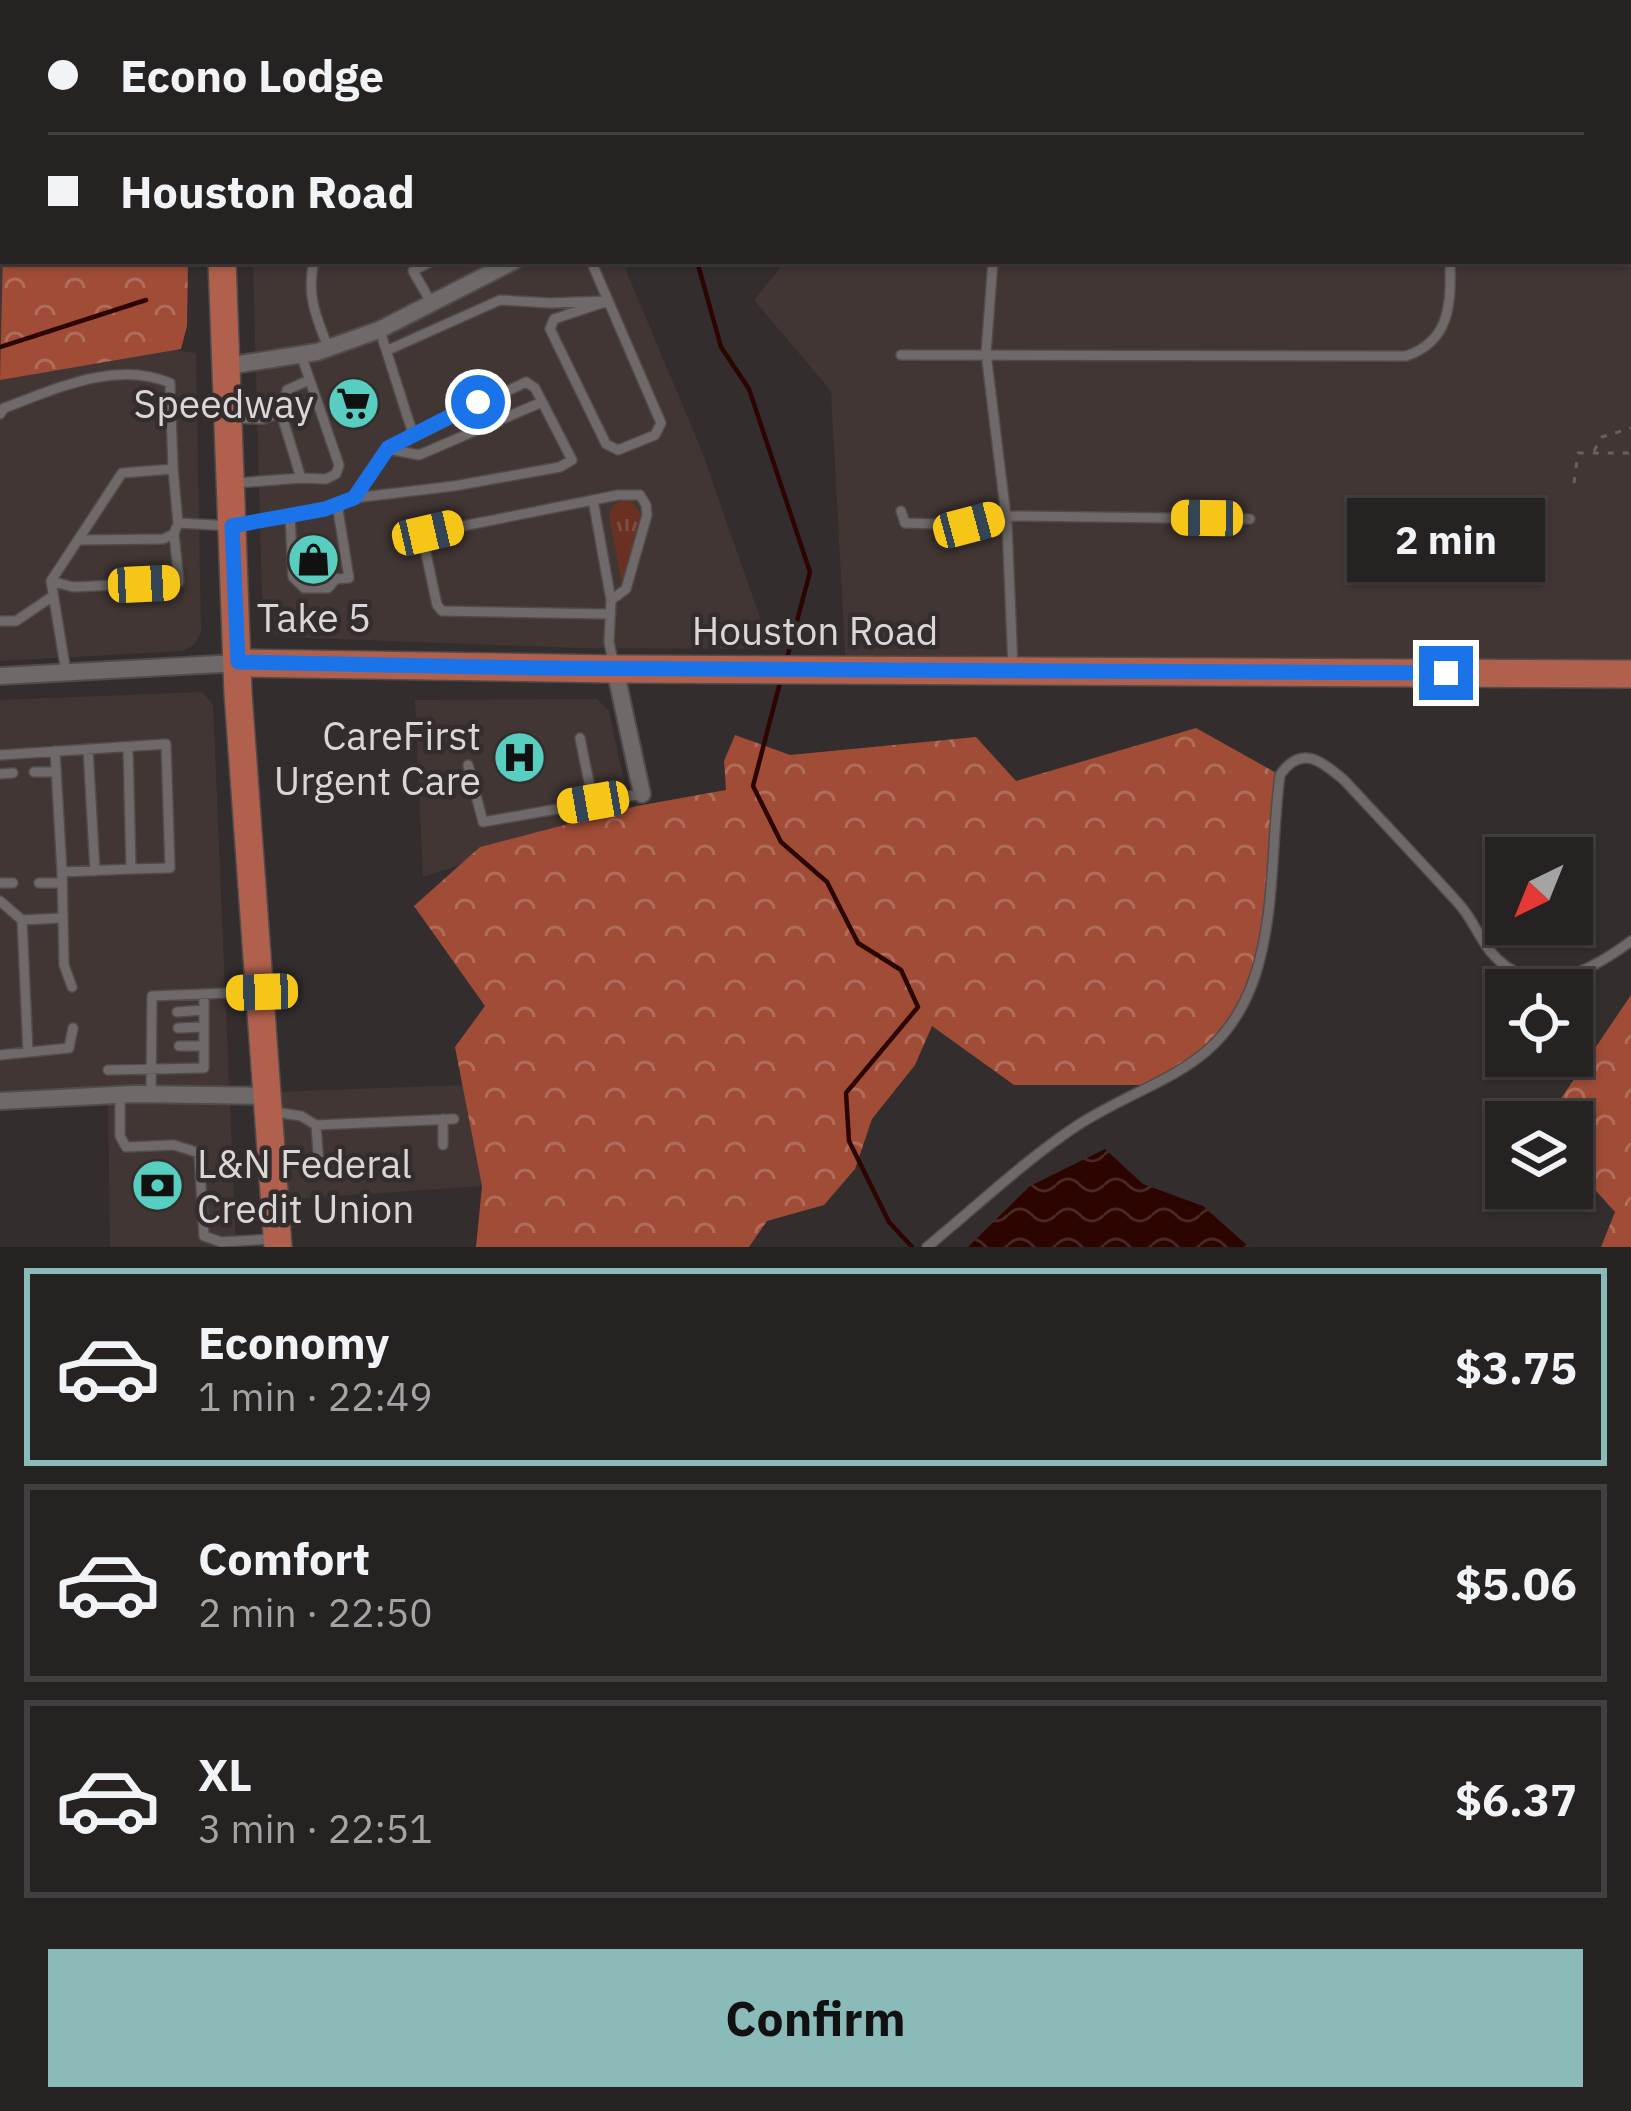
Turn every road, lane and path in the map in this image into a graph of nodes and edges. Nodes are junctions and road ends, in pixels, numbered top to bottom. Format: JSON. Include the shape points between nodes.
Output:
{"nodes":[{"id":1,"x":222,"y":264,"type":"edge"},
{"id":2,"x":313,"y":264,"type":"edge"},
{"id":3,"x":426,"y":264,"type":"edge"},
{"id":4,"x":508,"y":264,"type":"edge"},
{"id":5,"x":592,"y":264,"type":"edge"},
{"id":6,"x":993,"y":264,"type":"edge"},
{"id":7,"x":1450,"y":264,"type":"edge"},
{"id":8,"x":608,"y":301,"type":"junction"},
{"id":9,"x":432,"y":304,"type":"junction"},
{"id":10,"x":379,"y":330,"type":"junction"},
{"id":11,"x":329,"y":348,"type":"junction"},
{"id":12,"x":388,"y":350,"type":"junction"},
{"id":13,"x":986,"y":353,"type":"junction"},
{"id":14,"x":301,"y":355,"type":"junction"},
{"id":15,"x":901,"y":355,"type":"dead end"},
{"id":16,"x":227,"y":367,"type":"junction"},
{"id":17,"x":309,"y":380,"type":"junction"},
{"id":18,"x":542,"y":401,"type":"junction"},
{"id":19,"x":287,"y":412,"type":"junction"},
{"id":20,"x":0,"y":414,"type":"edge"},
{"id":21,"x":228,"y":418,"type":"junction"},
{"id":22,"x":1631,"y":428,"type":"edge"},
{"id":23,"x":412,"y":434,"type":"junction"},
{"id":24,"x":303,"y":442,"type":"dead end"},
{"id":25,"x":291,"y":446,"type":"junction"},
{"id":26,"x":388,"y":448,"type":"junction"},
{"id":27,"x":1594,"y":452,"type":"junction"},
{"id":28,"x":1631,"y":453,"type":"edge"},
{"id":29,"x":308,"y":457,"type":"dead end"},
{"id":30,"x":296,"y":462,"type":"junction"},
{"id":31,"x":173,"y":469,"type":"junction"},
{"id":32,"x":301,"y":478,"type":"junction"},
{"id":33,"x":231,"y":483,"type":"junction"},
{"id":34,"x":1574,"y":483,"type":"dead end"},
{"id":35,"x":354,"y":498,"type":"junction"},
{"id":36,"x":593,"y":500,"type":"junction"},
{"id":37,"x":338,"y":504,"type":"junction"},
{"id":38,"x":901,"y":511,"type":"dead end"},
{"id":39,"x":290,"y":515,"type":"junction"},
{"id":40,"x":1006,"y":516,"type":"junction"},
{"id":41,"x":1250,"y":519,"type":"dead end"},
{"id":42,"x":232,"y":526,"type":"junction"},
{"id":43,"x":176,"y":529,"type":"junction"},
{"id":44,"x":78,"y":540,"type":"junction"},
{"id":45,"x":51,"y":580,"type":"junction"},
{"id":46,"x":53,"y":596,"type":"junction"},
{"id":47,"x":611,"y":600,"type":"junction"},
{"id":48,"x":608,"y":614,"type":"junction"},
{"id":49,"x":0,"y":621,"type":"edge"},
{"id":50,"x":238,"y":662,"type":"junction"},
{"id":51,"x":615,"y":669,"type":"junction"},
{"id":52,"x":1013,"y":670,"type":"junction"},
{"id":53,"x":66,"y":672,"type":"junction"},
{"id":54,"x":1631,"y":674,"type":"edge"},
{"id":55,"x":0,"y":676,"type":"edge"},
{"id":56,"x":580,"y":738,"type":"dead end"},
{"id":57,"x":128,"y":746,"type":"junction"},
{"id":58,"x":88,"y":749,"type":"junction"},
{"id":59,"x":55,"y":752,"type":"junction"},
{"id":60,"x":0,"y":755,"type":"edge"},
{"id":61,"x":468,"y":765,"type":"dead end"},
{"id":62,"x":34,"y":772,"type":"dead end"},
{"id":63,"x":56,"y":772,"type":"junction"},
{"id":64,"x":13,"y":773,"type":"dead end"},
{"id":65,"x":0,"y":774,"type":"edge"},
{"id":66,"x":642,"y":794,"type":"joint"},
{"id":67,"x":593,"y":802,"type":"junction"},
{"id":68,"x":131,"y":869,"type":"junction"},
{"id":69,"x":94,"y":871,"type":"junction"},
{"id":70,"x":62,"y":878,"type":"junction"},
{"id":71,"x":0,"y":883,"type":"edge"},
{"id":72,"x":13,"y":883,"type":"dead end"},
{"id":73,"x":39,"y":883,"type":"dead end"},
{"id":74,"x":0,"y":901,"type":"edge"},
{"id":75,"x":62,"y":918,"type":"junction"},
{"id":76,"x":22,"y":920,"type":"junction"},
{"id":77,"x":1631,"y":941,"type":"edge"},
{"id":78,"x":64,"y":965,"type":"junction"},
{"id":79,"x":72,"y":987,"type":"dead end"},
{"id":80,"x":58,"y":988,"type":"dead end"},
{"id":81,"x":262,"y":992,"type":"junction"},
{"id":82,"x":204,"y":994,"type":"junction"},
{"id":83,"x":204,"y":1010,"type":"junction"},
{"id":84,"x":177,"y":1012,"type":"dead end"},
{"id":85,"x":204,"y":1027,"type":"junction"},
{"id":86,"x":178,"y":1028,"type":"dead end"},
{"id":87,"x":68,"y":1032,"type":"dead end"},
{"id":88,"x":179,"y":1046,"type":"dead end"},
{"id":89,"x":204,"y":1046,"type":"junction"},
{"id":90,"x":28,"y":1052,"type":"junction"},
{"id":91,"x":0,"y":1055,"type":"edge"},
{"id":92,"x":108,"y":1070,"type":"dead end"},
{"id":93,"x":152,"y":1070,"type":"junction"},
{"id":94,"x":120,"y":1094,"type":"junction"},
{"id":95,"x":151,"y":1094,"type":"junction"},
{"id":96,"x":0,"y":1101,"type":"edge"},
{"id":97,"x":268,"y":1104,"type":"junction"},
{"id":98,"x":316,"y":1125,"type":"junction"},
{"id":99,"x":443,"y":1145,"type":"dead end"},
{"id":100,"x":319,"y":1165,"type":"dead end"},
{"id":101,"x":278,"y":1243,"type":"edge"},
{"id":102,"x":927,"y":1247,"type":"edge"}],
"edges":[{"from":1,"to":16,"type":"main road"},
{"from":2,"to":11,"type":"lane","via":[[313,312]]},
{"from":3,"to":9,"type":"lane","via":[[413,271]]},
{"from":4,"to":9,"type":"street"},
{"from":5,"to":8,"type":"lane"},
{"from":6,"to":13,"type":"lane"},
{"from":7,"to":13,"type":"lane","via":[[1442,332],[1406,356]]},
{"from":8,"to":8,"type":"lane","via":[[661,423],[655,435],[618,450],[606,444],[550,329],[554,320]]},
{"from":8,"to":12,"type":"lane","via":[[500,300]]},
{"from":9,"to":10,"type":"street"},
{"from":10,"to":11,"type":"street"},
{"from":10,"to":12,"type":"lane"},
{"from":11,"to":14,"type":"street"},
{"from":12,"to":23,"type":"lane"},
{"from":13,"to":15,"type":"lane"},
{"from":13,"to":40,"type":"lane"},
{"from":14,"to":16,"type":"street"},
{"from":14,"to":17,"type":"lane"},
{"from":16,"to":21,"type":"main road"},
{"from":17,"to":19,"type":"lane","via":[[287,390]]},
{"from":17,"to":32,"type":"lane","via":[[339,465],[326,479]]},
{"from":18,"to":23,"type":"lane","via":[[526,382]]},
{"from":18,"to":26,"type":"lane","via":[[419,455]]},
{"from":18,"to":35,"type":"lane","via":[[572,460]]},
{"from":19,"to":21,"type":"lane"},
{"from":19,"to":25,"type":"lane"},
{"from":20,"to":31,"type":"lane","via":[[92,376],[156,377],[170,383]]},
{"from":21,"to":33,"type":"main road"},
{"from":22,"to":27,"type":"path","via":[[1602,437]]},
{"from":23,"to":26,"type":"lane"},
{"from":24,"to":25,"type":"lane"},
{"from":25,"to":30,"type":"lane"},
{"from":26,"to":35,"type":"lane"},
{"from":27,"to":28,"type":"path"},
{"from":27,"to":34,"type":"path","via":[[1578,453]]},
{"from":29,"to":30,"type":"lane"},
{"from":30,"to":32,"type":"lane"},
{"from":31,"to":43,"type":"lane"},
{"from":31,"to":44,"type":"lane","via":[[122,473]]},
{"from":32,"to":33,"type":"lane"},
{"from":33,"to":42,"type":"main road"},
{"from":35,"to":37,"type":"lane"},
{"from":36,"to":47,"type":"lane"},
{"from":36,"to":47,"type":"lane","via":[[631,494],[646,505],[626,589]]},
{"from":36,"to":48,"type":"lane","via":[[422,542],[445,612]]},
{"from":37,"to":39,"type":"lane"},
{"from":37,"to":39,"type":"lane","via":[[349,578],[328,588],[304,588],[293,577]]},
{"from":38,"to":40,"type":"lane","via":[[905,523],[969,525]]},
{"from":39,"to":42,"type":"lane"},
{"from":40,"to":41,"type":"lane"},
{"from":40,"to":52,"type":"lane"},
{"from":42,"to":43,"type":"lane"},
{"from":42,"to":50,"type":"main road"},
{"from":43,"to":44,"type":"lane","via":[[163,538]]},
{"from":43,"to":45,"type":"lane","via":[[179,582],[73,587]]},
{"from":44,"to":45,"type":"lane"},
{"from":45,"to":46,"type":"lane"},
{"from":46,"to":49,"type":"lane","via":[[16,621]]},
{"from":46,"to":53,"type":"lane"},
{"from":47,"to":48,"type":"lane"},
{"from":48,"to":51,"type":"lane"},
{"from":50,"to":51,"type":"main road","name":"Houston Road"},
{"from":50,"to":53,"type":"street","name":"Houston Road"},
{"from":50,"to":81,"type":"main road"},
{"from":51,"to":52,"type":"main road","name":"Houston Road"},
{"from":51,"to":66,"type":"street"},
{"from":52,"to":54,"type":"main road","name":"Houston Road"},
{"from":53,"to":55,"type":"street","name":"Houston Road"},
{"from":56,"to":67,"type":"lane"},
{"from":57,"to":58,"type":"lane"},
{"from":57,"to":68,"type":"lane"},
{"from":57,"to":68,"type":"lane","via":[[166,744],[170,868]]},
{"from":58,"to":59,"type":"lane"},
{"from":58,"to":69,"type":"lane"},
{"from":59,"to":60,"type":"lane"},
{"from":59,"to":63,"type":"lane"},
{"from":61,"to":67,"type":"lane","via":[[484,822]]},
{"from":62,"to":63,"type":"lane"},
{"from":63,"to":70,"type":"lane"},
{"from":64,"to":65,"type":"lane"},
{"from":66,"to":67,"type":"lane"},
{"from":68,"to":69,"type":"lane"},
{"from":69,"to":70,"type":"lane"},
{"from":70,"to":73,"type":"lane"},
{"from":70,"to":75,"type":"lane"},
{"from":71,"to":72,"type":"lane"},
{"from":74,"to":76,"type":"lane"},
{"from":75,"to":76,"type":"lane"},
{"from":75,"to":78,"type":"lane"},
{"from":76,"to":90,"type":"lane"},
{"from":77,"to":102,"type":"lane","via":[[1567,979],[1514,971],[1343,780],[1322,762],[1298,757],[1280,775],[1266,938],[1233,1023],[1200,1059],[1076,1126]]},
{"from":78,"to":79,"type":"lane"},
{"from":78,"to":80,"type":"lane"},
{"from":81,"to":82,"type":"lane"},
{"from":81,"to":97,"type":"main road"},
{"from":82,"to":83,"type":"lane"},
{"from":82,"to":93,"type":"lane","via":[[152,997]]},
{"from":83,"to":84,"type":"lane"},
{"from":83,"to":85,"type":"lane"},
{"from":85,"to":86,"type":"lane"},
{"from":85,"to":89,"type":"lane"},
{"from":87,"to":90,"type":"lane","via":[[69,1048]]},
{"from":88,"to":89,"type":"lane"},
{"from":89,"to":93,"type":"lane","via":[[204,1068]]},
{"from":90,"to":91,"type":"lane"},
{"from":92,"to":93,"type":"lane"},
{"from":93,"to":95,"type":"lane"},
{"from":94,"to":95,"type":"street"},
{"from":94,"to":96,"type":"street"},
{"from":94,"to":101,"type":"lane","via":[[125,1147],[199,1153],[204,1237]]},
{"from":95,"to":97,"type":"street"},
{"from":97,"to":98,"type":"lane"},
{"from":97,"to":101,"type":"main road"},
{"from":98,"to":99,"type":"lane","via":[[448,1119]]},
{"from":98,"to":100,"type":"lane"}]}
